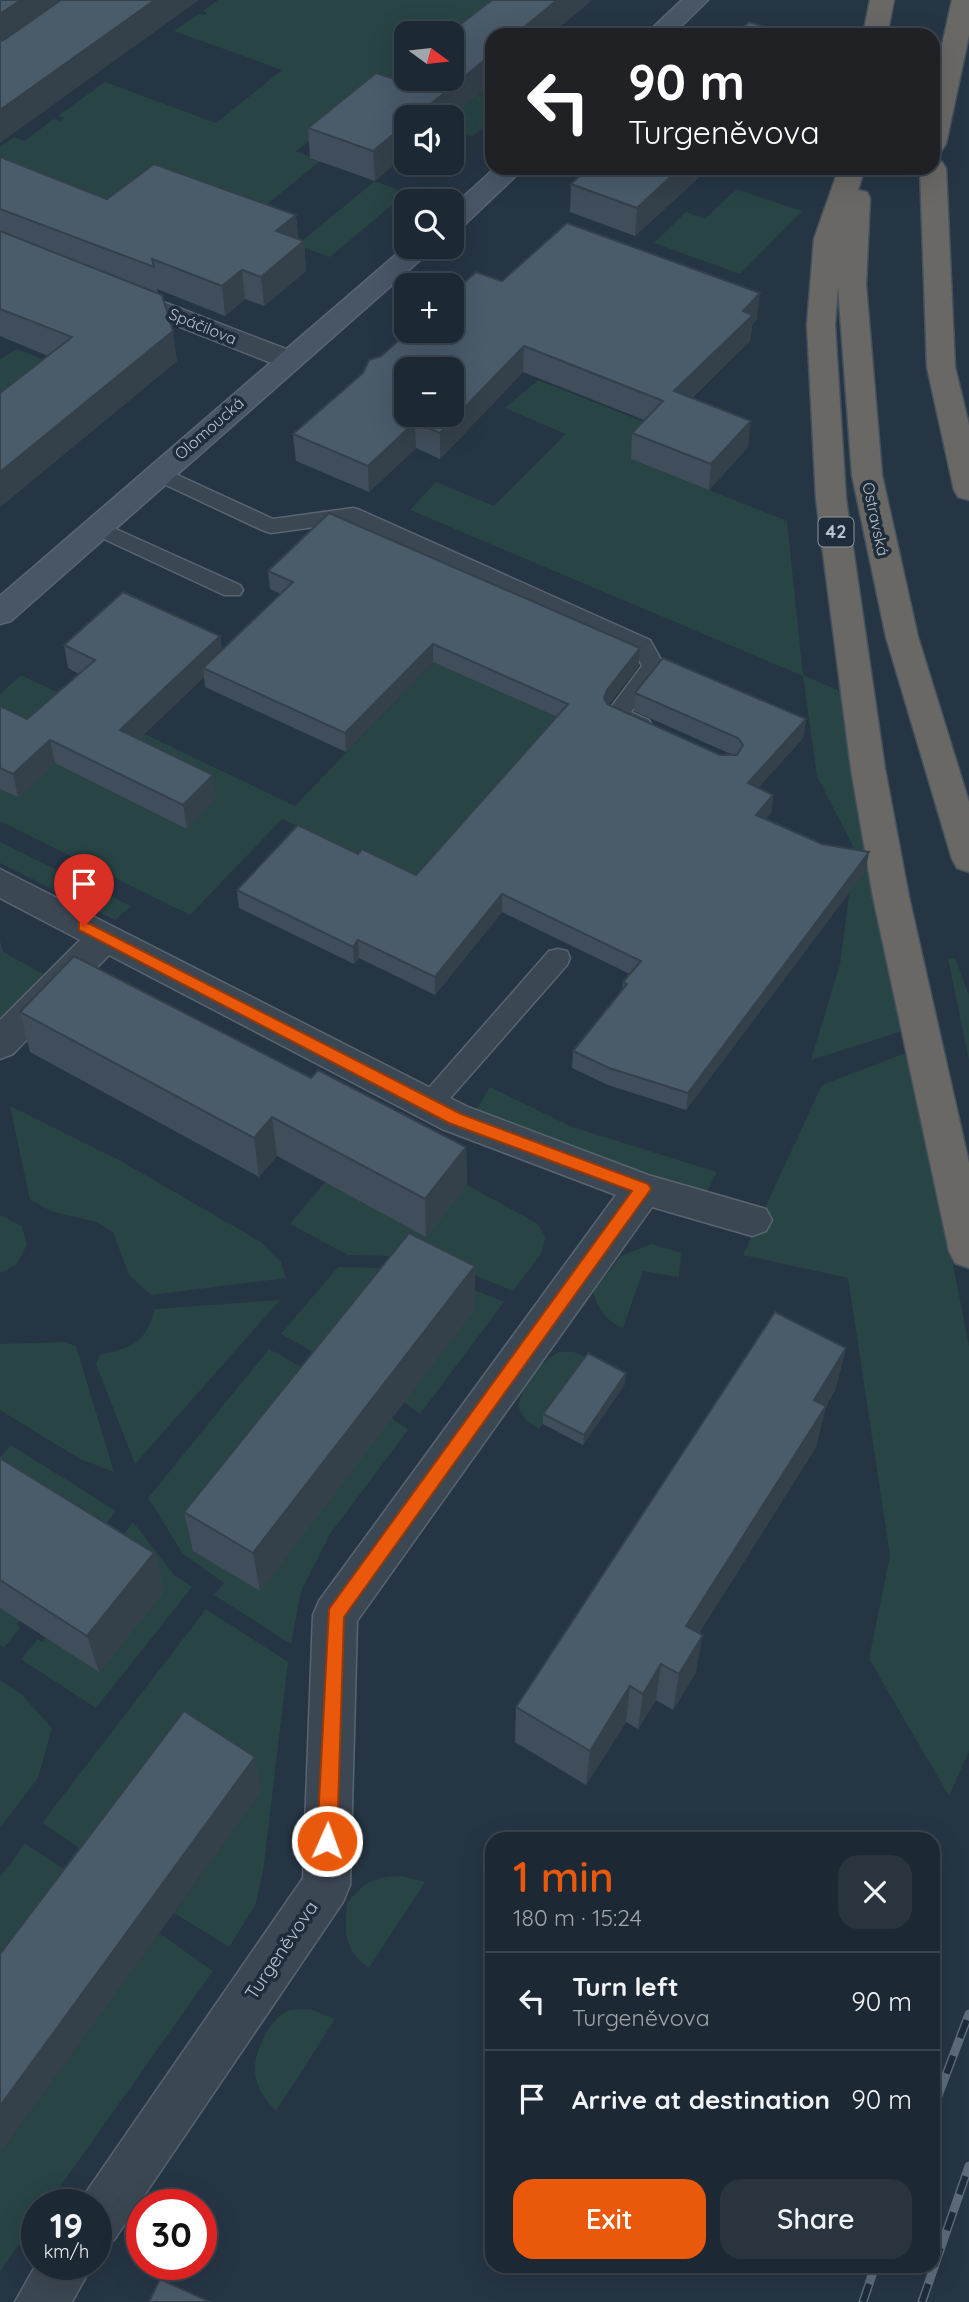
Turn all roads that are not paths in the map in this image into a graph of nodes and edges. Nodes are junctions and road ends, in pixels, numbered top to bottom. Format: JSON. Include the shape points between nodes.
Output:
{"nodes":[{"id":1,"x":696,"y":0,"type":"edge"},
{"id":2,"x":882,"y":0,"type":"edge"},
{"id":3,"x":964,"y":0,"type":"edge"},
{"id":4,"x":665,"y":28,"type":"edge"},
{"id":5,"x":876,"y":28,"type":"edge"},
{"id":6,"x":940,"y":111,"type":"edge"},
{"id":7,"x":503,"y":175,"type":"edge"},
{"id":8,"x":850,"y":175,"type":"edge"},
{"id":9,"x":859,"y":175,"type":"edge"},
{"id":10,"x":933,"y":175,"type":"edge"},
{"id":11,"x":464,"y":209,"type":"edge"},
{"id":12,"x":407,"y":259,"type":"edge"},
{"id":13,"x":89,"y":282,"type":"edge"},
{"id":14,"x":289,"y":360,"type":"junction"},
{"id":15,"x":158,"y":473,"type":"junction"},
{"id":16,"x":969,"y":489,"type":"edge"},
{"id":17,"x":96,"y":527,"type":"junction"},
{"id":18,"x":232,"y":590,"type":"dead end"},
{"id":19,"x":0,"y":613,"type":"edge"},
{"id":20,"x":665,"y":737,"type":"edge"},
{"id":21,"x":969,"y":859,"type":"edge"},
{"id":22,"x":0,"y":882,"type":"edge"},
{"id":23,"x":105,"y":937,"type":"junction"},
{"id":24,"x":558,"y":958,"type":"dead end"},
{"id":25,"x":0,"y":1044,"type":"edge"},
{"id":26,"x":429,"y":1105,"type":"junction"},
{"id":27,"x":643,"y":1189,"type":"junction"},
{"id":28,"x":752,"y":1220,"type":"dead end"},
{"id":29,"x":969,"y":1251,"type":"edge"},
{"id":30,"x":112,"y":2199,"type":"edge"},
{"id":31,"x":56,"y":2280,"type":"edge"},
{"id":32,"x":41,"y":2302,"type":"edge"}],
"edges":[{"from":1,"to":4,"type":"main road"},
{"from":2,"to":5,"type":"highway"},
{"from":3,"to":6,"type":"highway"},
{"from":7,"to":11,"type":"main road"},
{"from":8,"to":29,"type":"highway","number":"42","via":[[828,239],[821,326],[831,499],[868,769]]},
{"from":9,"to":21,"type":"highway","name":"Ostravská","number":"42","via":[[852,285],[867,475],[902,637]]},
{"from":10,"to":16,"type":"highway","via":[[941,367]]},
{"from":12,"to":14,"type":"main road","name":"Olomoucká"},
{"from":13,"to":14,"type":"street","name":"Spáčilova"},
{"from":14,"to":15,"type":"main road","name":"Olomoucká"},
{"from":15,"to":17,"type":"main road","name":"Olomoucká"},
{"from":15,"to":20,"type":"lane","via":[[271,526],[353,515],[642,645],[654,667],[616,715]]},
{"from":17,"to":18,"type":"lane"},
{"from":17,"to":19,"type":"main road","name":"Olomoucká"},
{"from":22,"to":23,"type":"street"},
{"from":23,"to":25,"type":"street"},
{"from":23,"to":26,"type":"street"},
{"from":24,"to":26,"type":"lane"},
{"from":26,"to":27,"type":"street"},
{"from":27,"to":28,"type":"street"},
{"from":27,"to":30,"type":"street","name":"Turgeněvova","via":[[335,1615],[326,1885]]},
{"from":31,"to":32,"type":"street"}]}
